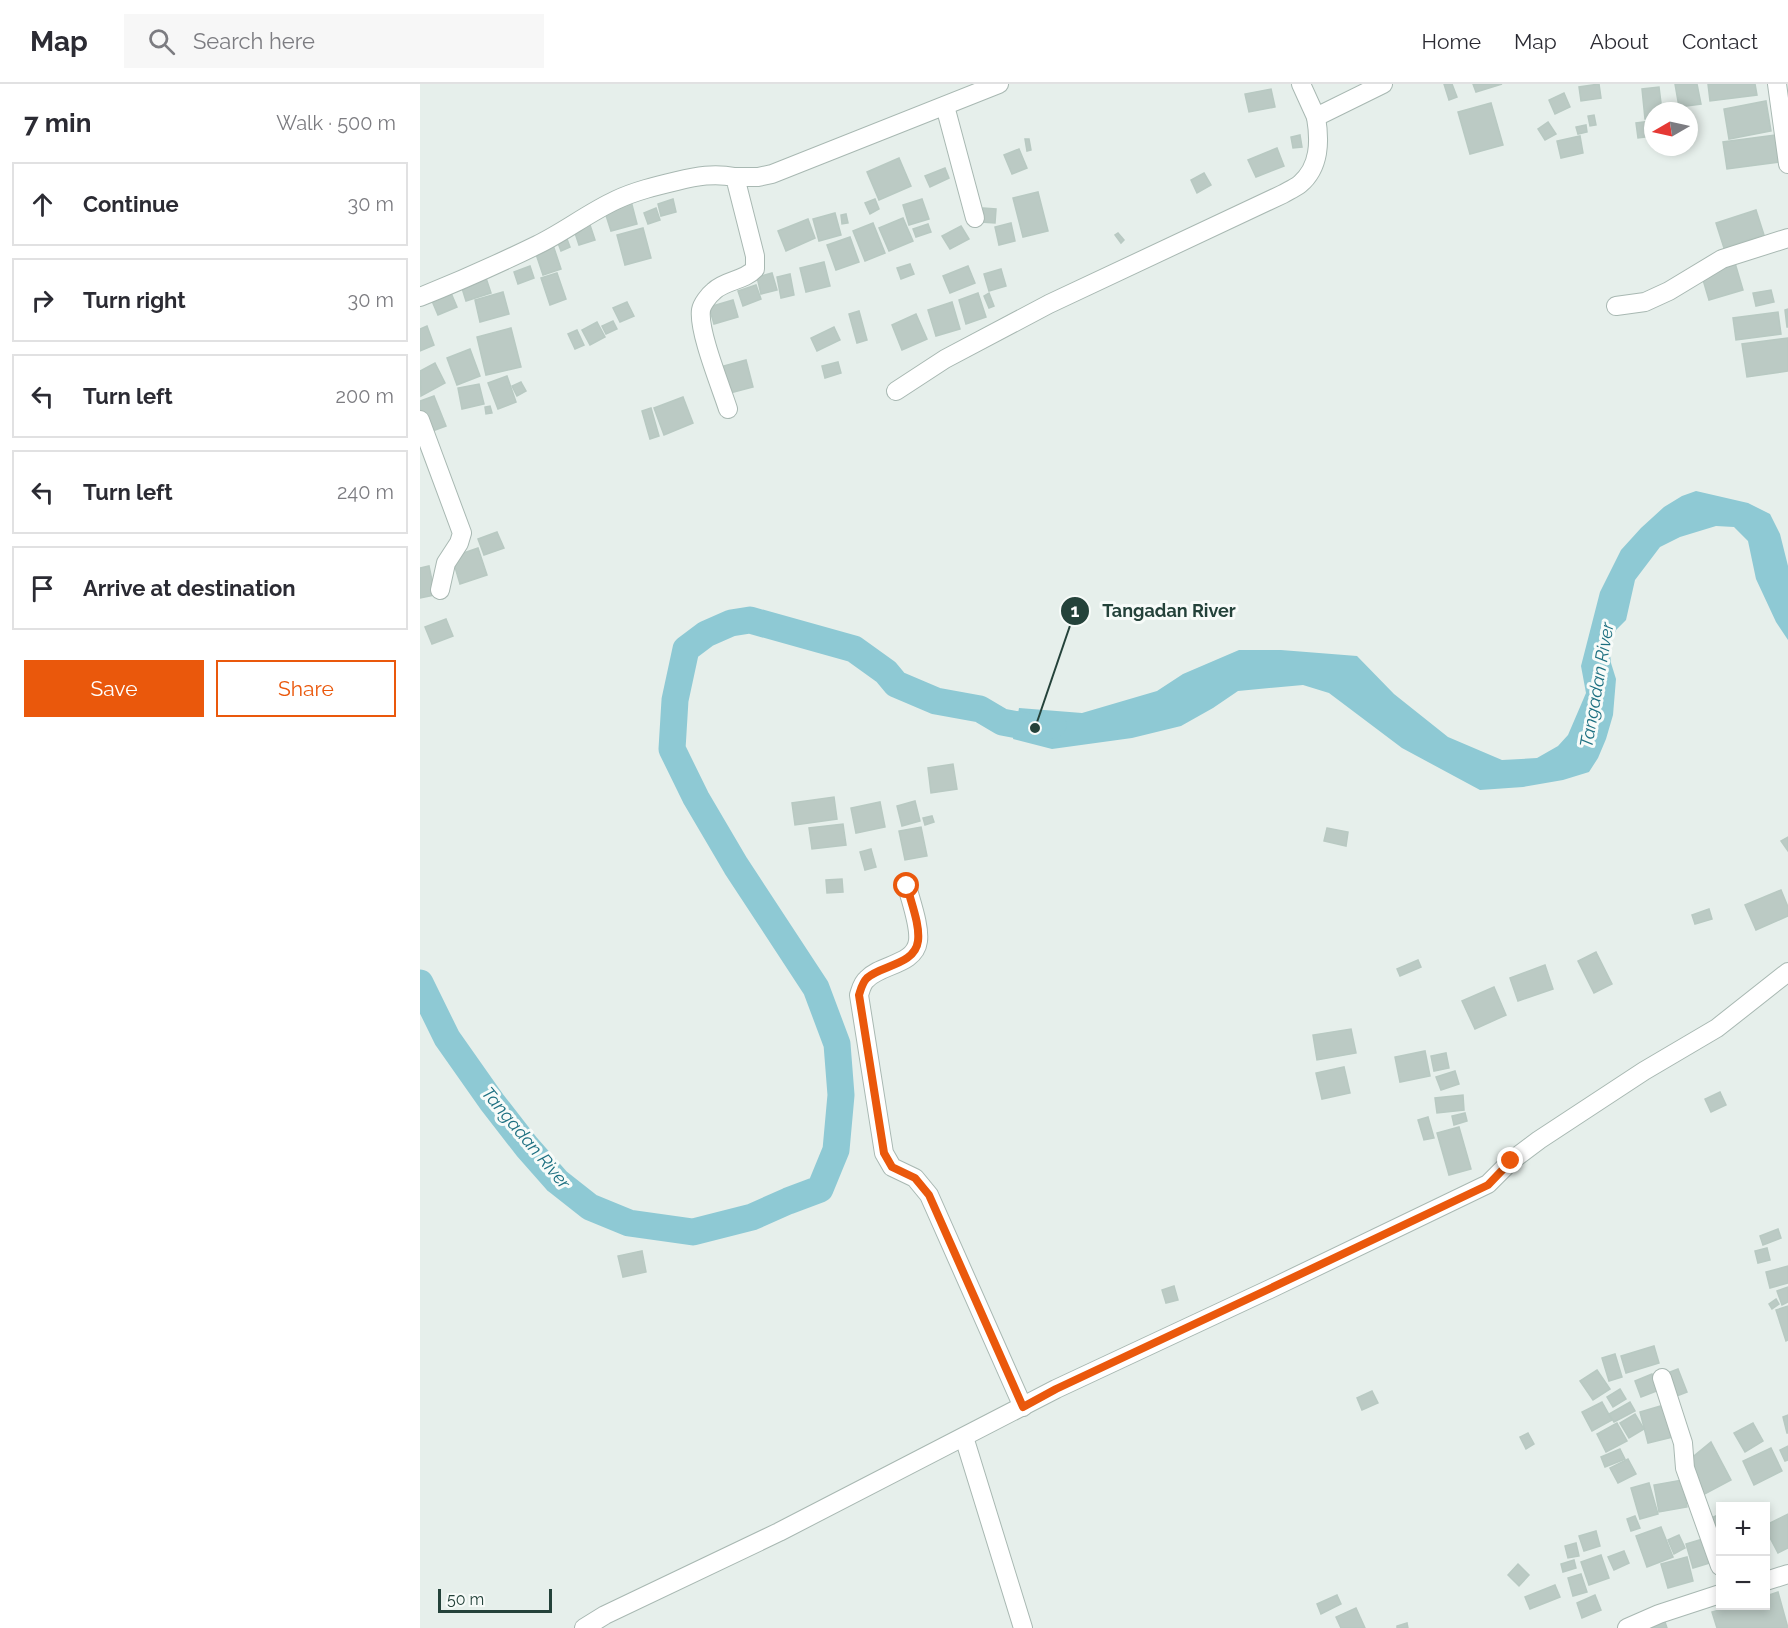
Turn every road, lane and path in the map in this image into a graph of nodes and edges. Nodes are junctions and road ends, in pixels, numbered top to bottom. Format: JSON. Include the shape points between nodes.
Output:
{"nodes":[{"id":1,"x":999,"y":84,"type":"edge"},
{"id":2,"x":1301,"y":84,"type":"edge"},
{"id":3,"x":1383,"y":84,"type":"edge"},
{"id":4,"x":1777,"y":84,"type":"edge"},
{"id":5,"x":945,"y":105,"type":"junction"},
{"id":6,"x":1316,"y":117,"type":"junction"},
{"id":7,"x":1788,"y":164,"type":"edge"},
{"id":8,"x":735,"y":177,"type":"junction"},
{"id":9,"x":975,"y":218,"type":"dead end"},
{"id":10,"x":1788,"y":238,"type":"edge"},
{"id":11,"x":420,"y":297,"type":"edge"},
{"id":12,"x":1616,"y":306,"type":"dead end"},
{"id":13,"x":896,"y":391,"type":"dead end"},
{"id":14,"x":729,"y":410,"type":"dead end"},
{"id":15,"x":420,"y":420,"type":"edge"},
{"id":16,"x":440,"y":590,"type":"dead end"},
{"id":17,"x":907,"y":886,"type":"dead end"},
{"id":18,"x":1788,"y":972,"type":"edge"},
{"id":19,"x":1662,"y":1378,"type":"dead end"},
{"id":20,"x":1023,"y":1407,"type":"junction"},
{"id":21,"x":964,"y":1437,"type":"junction"},
{"id":22,"x":1716,"y":1556,"type":"edge"},
{"id":23,"x":1788,"y":1574,"type":"edge"},
{"id":24,"x":1770,"y":1580,"type":"edge"},
{"id":25,"x":1716,"y":1595,"type":"edge"},
{"id":26,"x":584,"y":1628,"type":"edge"},
{"id":27,"x":1023,"y":1628,"type":"edge"},
{"id":28,"x":1627,"y":1628,"type":"edge"}],
"edges":[{"from":1,"to":5,"type":"street"},
{"from":2,"to":6,"type":"street"},
{"from":3,"to":6,"type":"street"},
{"from":4,"to":7,"type":"street"},
{"from":5,"to":8,"type":"street","via":[[772,174]]},
{"from":5,"to":9,"type":"street"},
{"from":6,"to":13,"type":"street","via":[[1318,152],[1314,167],[1300,184],[1049,304],[945,359]]},
{"from":8,"to":11,"type":"street","via":[[702,175],[616,200],[539,244]]},
{"from":8,"to":14,"type":"street","via":[[755,256],[754,269],[715,290],[701,310],[703,331]]},
{"from":10,"to":12,"type":"street","via":[[1722,259],[1645,302]]},
{"from":15,"to":16,"type":"street","via":[[462,533],[446,563]]},
{"from":17,"to":20,"type":"street","via":[[917,927],[915,950],[867,978],[859,995],[884,1153],[892,1167],[915,1178],[929,1195]]},
{"from":18,"to":20,"type":"street","via":[[1717,1028],[1539,1140],[1488,1185]]},
{"from":19,"to":22,"type":"street","via":[[1683,1443],[1685,1468]]},
{"from":20,"to":21,"type":"street"},
{"from":21,"to":26,"type":"street"},
{"from":21,"to":27,"type":"street"},
{"from":23,"to":24,"type":"street"},
{"from":25,"to":28,"type":"street"}]}
